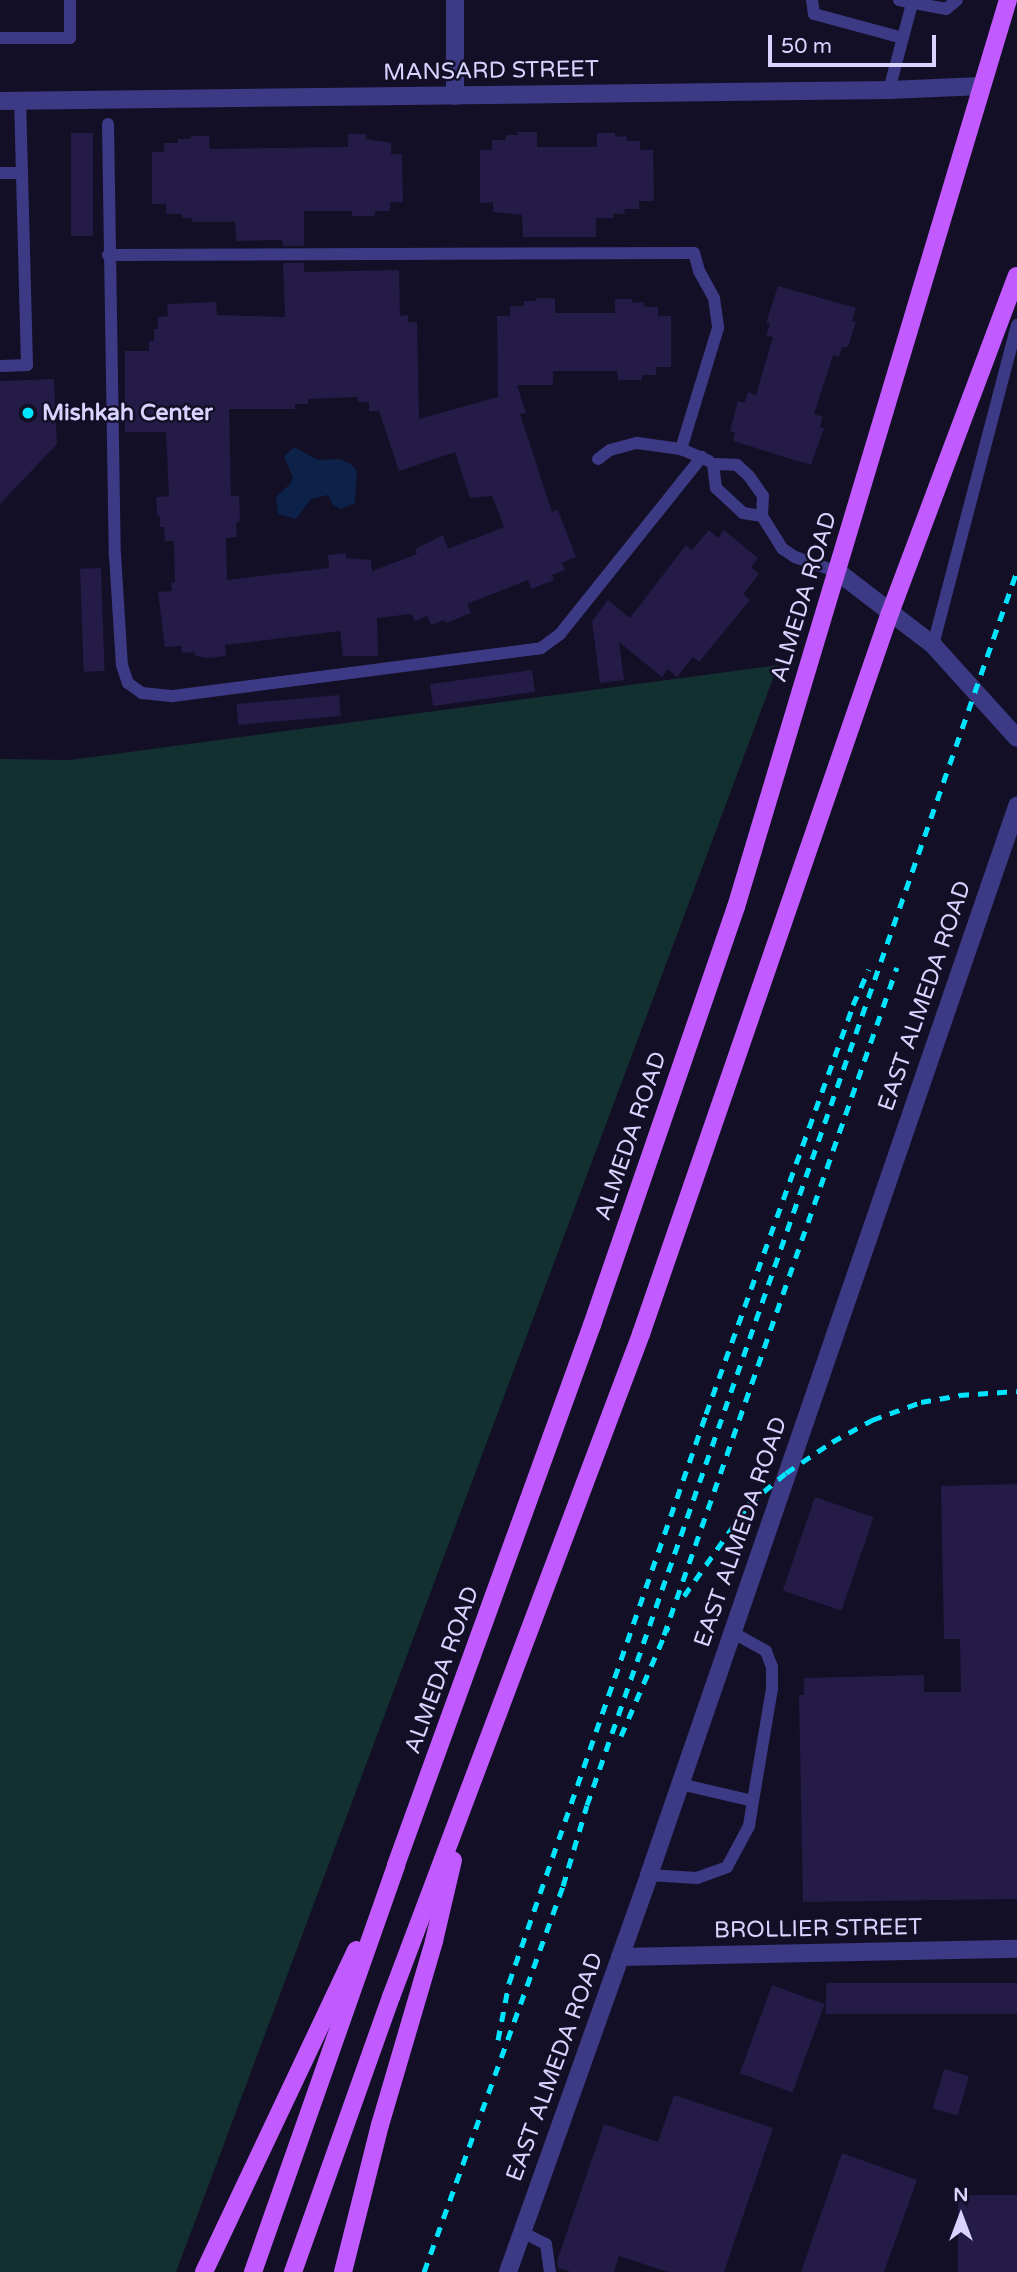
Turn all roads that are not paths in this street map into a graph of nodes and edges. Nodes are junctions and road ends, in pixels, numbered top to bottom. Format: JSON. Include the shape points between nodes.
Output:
{"nodes":[{"id":1,"x":69,"y":0,"type":"edge"},
{"id":2,"x":456,"y":0,"type":"edge"},
{"id":3,"x":812,"y":0,"type":"edge"},
{"id":4,"x":957,"y":0,"type":"edge"},
{"id":5,"x":1008,"y":0,"type":"edge"},
{"id":6,"x":908,"y":1,"type":"edge"},
{"id":7,"x":0,"y":38,"type":"edge"},
{"id":8,"x":903,"y":38,"type":"junction"},
{"id":9,"x":982,"y":86,"type":"junction"},
{"id":10,"x":889,"y":90,"type":"junction"},
{"id":11,"x":455,"y":96,"type":"junction"},
{"id":12,"x":20,"y":101,"type":"junction"},
{"id":13,"x":0,"y":102,"type":"edge"},
{"id":14,"x":108,"y":124,"type":"dead end"},
{"id":15,"x":0,"y":173,"type":"edge"},
{"id":16,"x":22,"y":173,"type":"junction"},
{"id":17,"x":108,"y":255,"type":"junction"},
{"id":18,"x":1017,"y":276,"type":"edge"},
{"id":19,"x":1017,"y":325,"type":"edge"},
{"id":20,"x":0,"y":366,"type":"edge"},
{"id":21,"x":681,"y":449,"type":"junction"},
{"id":22,"x":598,"y":459,"type":"dead end"},
{"id":23,"x":708,"y":461,"type":"junction"},
{"id":24,"x":762,"y":516,"type":"junction"},
{"id":25,"x":838,"y":572,"type":"junction"},
{"id":26,"x":890,"y":613,"type":"junction"},
{"id":27,"x":933,"y":645,"type":"junction"},
{"id":28,"x":1017,"y":738,"type":"edge"},
{"id":29,"x":1017,"y":806,"type":"edge"},
{"id":30,"x":1012,"y":833,"type":"edge"},
{"id":31,"x":733,"y":1633,"type":"junction"},
{"id":32,"x":680,"y":1784,"type":"junction"},
{"id":33,"x":468,"y":1794,"type":"junction"},
{"id":34,"x":753,"y":1801,"type":"junction"},
{"id":35,"x":396,"y":1865,"type":"junction"},
{"id":36,"x":649,"y":1875,"type":"junction"},
{"id":37,"x":1017,"y":1950,"type":"edge"},
{"id":38,"x":620,"y":1957,"type":"junction"},
{"id":39,"x":522,"y":2232,"type":"junction"},
{"id":40,"x":204,"y":2272,"type":"edge"},
{"id":41,"x":253,"y":2272,"type":"edge"},
{"id":42,"x":293,"y":2272,"type":"edge"},
{"id":43,"x":343,"y":2272,"type":"edge"},
{"id":44,"x":508,"y":2272,"type":"edge"},
{"id":45,"x":550,"y":2272,"type":"edge"}],
"edges":[{"from":1,"to":7,"type":"lane","via":[[70,38]]},
{"from":2,"to":11,"type":"street"},
{"from":3,"to":8,"type":"lane","via":[[814,14]]},
{"from":4,"to":6,"type":"lane","via":[[946,9]]},
{"from":5,"to":9,"type":"main road","name":"ALMEDA ROAD"},
{"from":6,"to":8,"type":"lane"},
{"from":8,"to":10,"type":"lane"},
{"from":9,"to":10,"type":"street","name":"MANSARD STREET"},
{"from":9,"to":25,"type":"main road","name":"ALMEDA ROAD"},
{"from":10,"to":11,"type":"street","name":"MANSARD STREET"},
{"from":11,"to":12,"type":"street","name":"MANSARD STREET"},
{"from":12,"to":13,"type":"street","name":"MANSARD STREET"},
{"from":12,"to":16,"type":"lane"},
{"from":14,"to":17,"type":"lane"},
{"from":15,"to":16,"type":"lane"},
{"from":16,"to":20,"type":"lane","via":[[27,365]]},
{"from":17,"to":21,"type":"lane","via":[[694,253],[714,298],[718,328]]},
{"from":17,"to":23,"type":"lane","via":[[122,665],[128,682],[142,693],[173,696],[541,648],[561,634]]},
{"from":18,"to":26,"type":"main road"},
{"from":19,"to":27,"type":"lane"},
{"from":21,"to":22,"type":"lane","via":[[636,443],[610,450]]},
{"from":21,"to":23,"type":"lane"},
{"from":23,"to":24,"type":"lane","via":[[716,488],[743,513]]},
{"from":23,"to":24,"type":"lane","via":[[737,465],[749,476],[763,496]]},
{"from":24,"to":25,"type":"lane","via":[[788,553]]},
{"from":25,"to":26,"type":"street"},
{"from":25,"to":35,"type":"main road","name":"ALMEDA ROAD","via":[[732,920],[592,1325]]},
{"from":26,"to":27,"type":"street"},
{"from":26,"to":33,"type":"main road","via":[[641,1334]]},
{"from":27,"to":28,"type":"street"},
{"from":29,"to":30,"type":"street","name":"EAST ALMEDA ROAD"},
{"from":30,"to":31,"type":"street","name":"EAST ALMEDA ROAD"},
{"from":31,"to":32,"type":"street","name":"EAST ALMEDA ROAD"},
{"from":31,"to":34,"type":"lane","via":[[765,1651],[772,1667]]},
{"from":32,"to":34,"type":"lane"},
{"from":32,"to":36,"type":"street","name":"EAST ALMEDA ROAD"},
{"from":33,"to":42,"type":"main road"},
{"from":33,"to":43,"type":"main road","via":[[434,1941],[384,2109]]},
{"from":34,"to":36,"type":"lane","via":[[748,1826],[727,1867],[697,1878]]},
{"from":35,"to":40,"type":"main road"},
{"from":35,"to":41,"type":"main road","name":"ALMEDA ROAD"},
{"from":36,"to":38,"type":"street","name":"EAST ALMEDA ROAD"},
{"from":37,"to":38,"type":"street","name":"BROLLIER STREET"},
{"from":38,"to":39,"type":"street","name":"EAST ALMEDA ROAD"},
{"from":39,"to":44,"type":"street","name":"EAST ALMEDA ROAD"},
{"from":39,"to":45,"type":"lane","via":[[546,2244]]}]}
